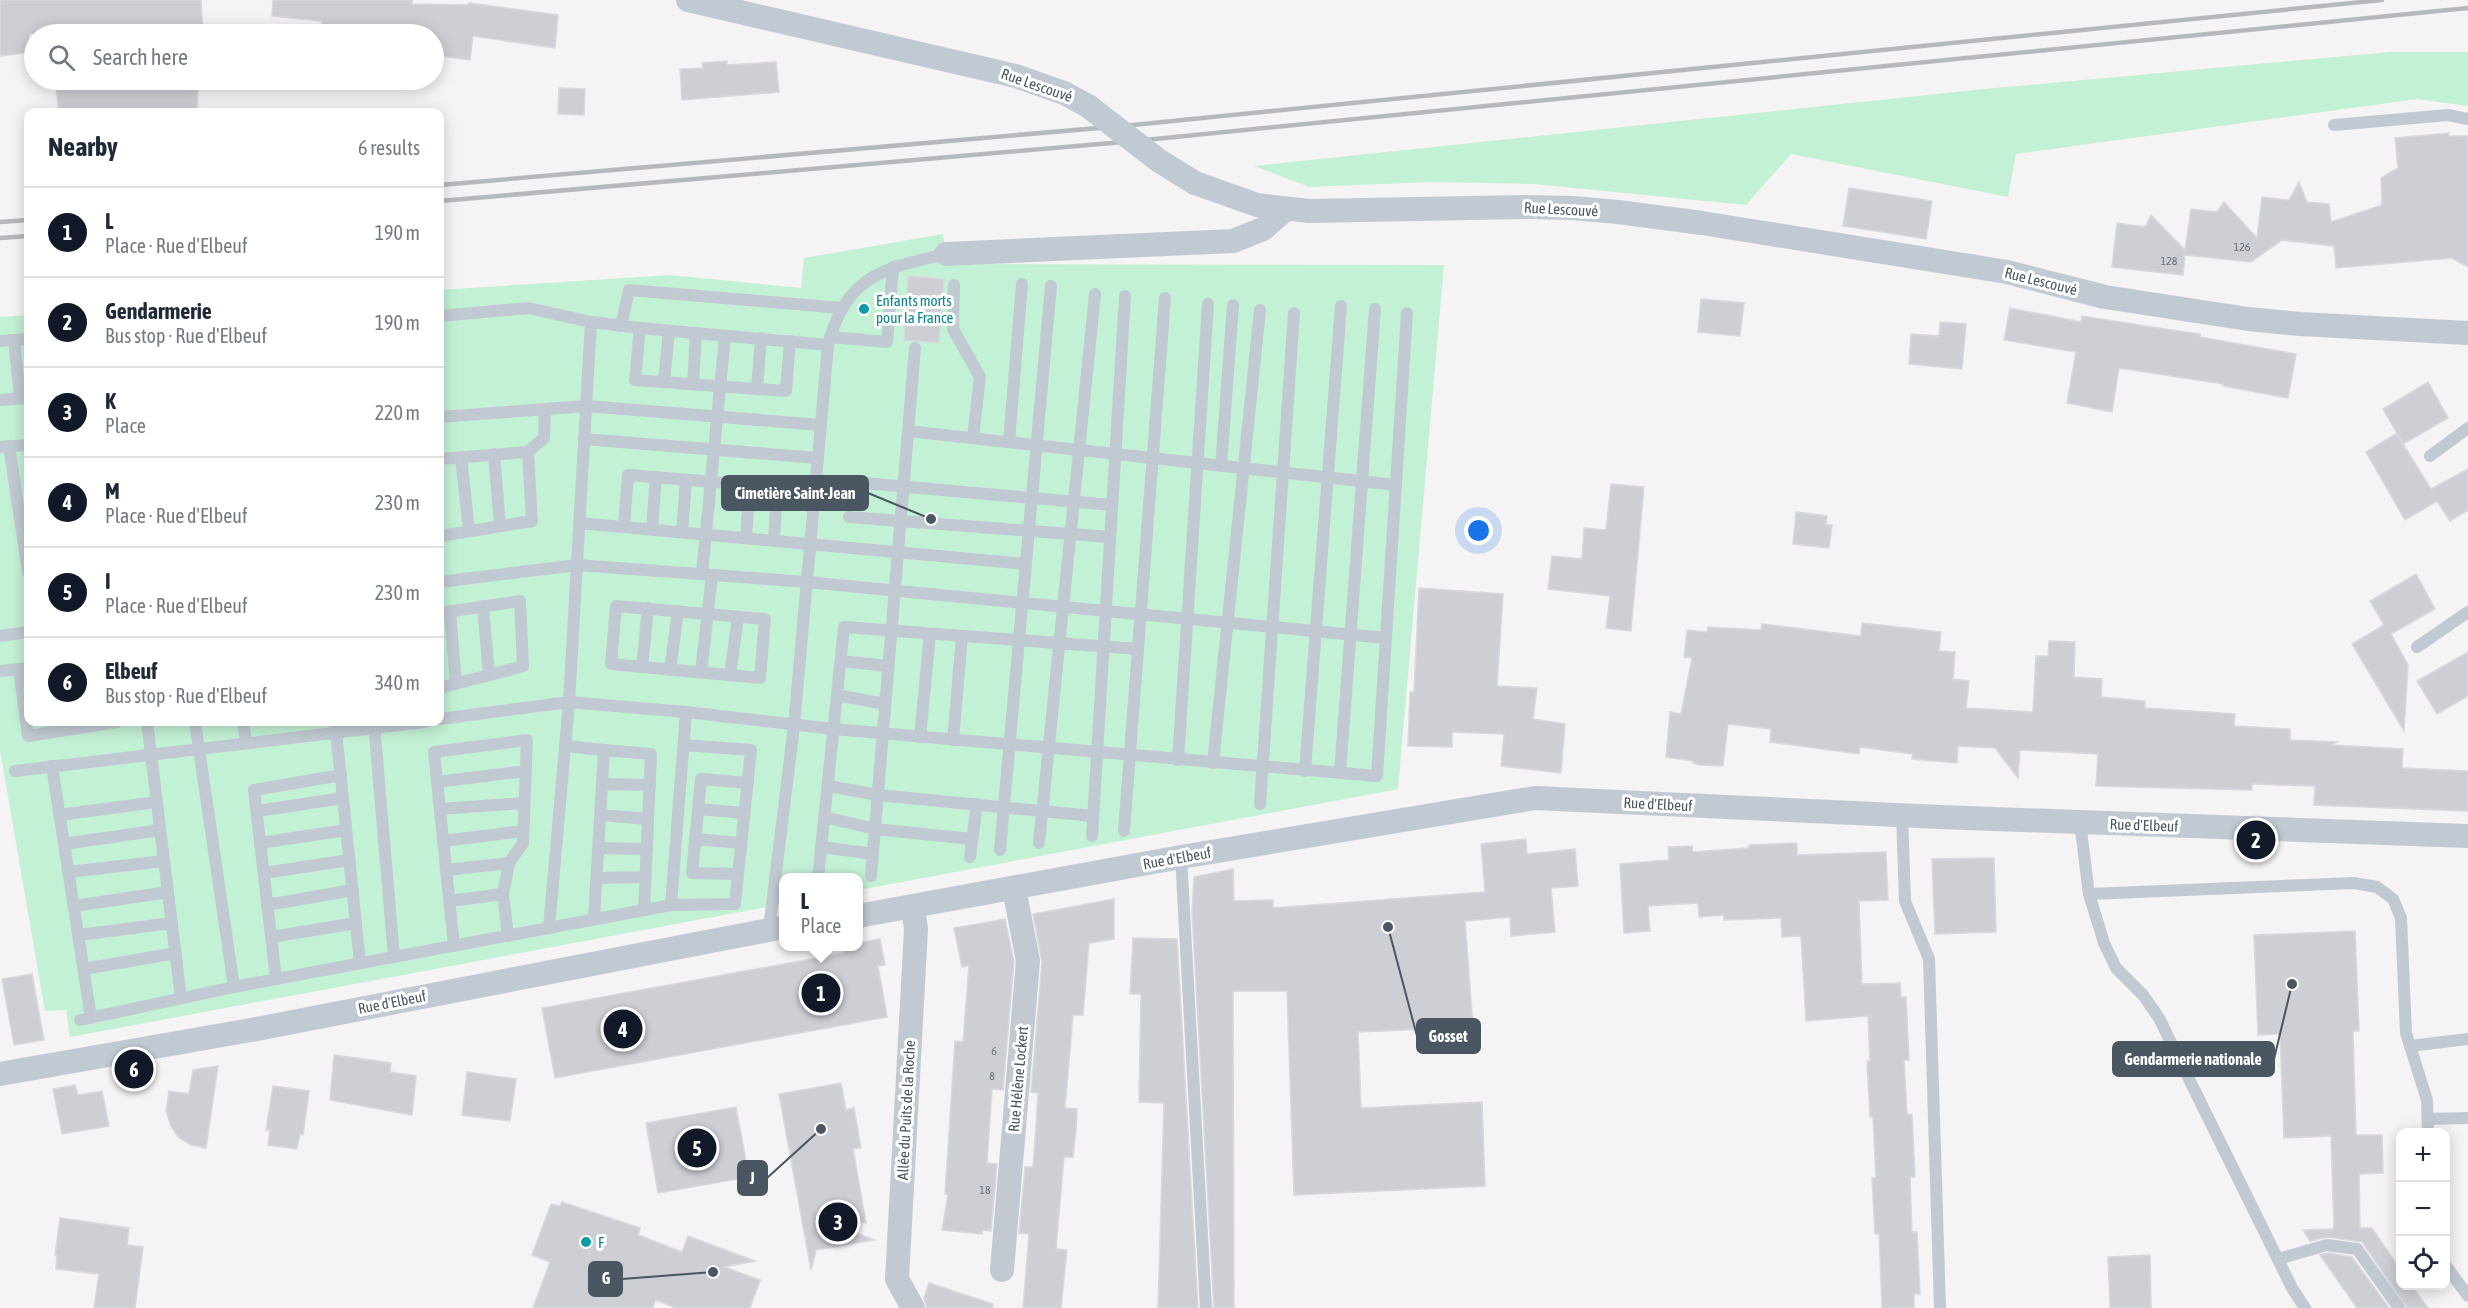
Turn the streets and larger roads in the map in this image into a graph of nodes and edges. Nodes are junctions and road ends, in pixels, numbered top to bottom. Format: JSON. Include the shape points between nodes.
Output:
{"nodes":[{"id":1,"x":688,"y":0,"type":"edge"},
{"id":2,"x":1286,"y":209,"type":"junction"},
{"id":3,"x":946,"y":255,"type":"road end"},
{"id":4,"x":2468,"y":333,"type":"edge"},
{"id":5,"x":2468,"y":836,"type":"edge"},
{"id":6,"x":1014,"y":888,"type":"junction"},
{"id":7,"x":913,"y":908,"type":"junction"},
{"id":8,"x":863,"y":915,"type":"edge"},
{"id":9,"x":776,"y":928,"type":"edge"},
{"id":10,"x":0,"y":1074,"type":"edge"},
{"id":11,"x":1002,"y":1270,"type":"dead end"},
{"id":12,"x":913,"y":1308,"type":"edge"}],
"edges":[{"from":1,"to":2,"type":"street","name":"Rue Lescouvé","bridge":true,"via":[[1016,76],[1088,106],[1195,183],[1257,205]]},
{"from":2,"to":3,"type":"street","via":[[1263,229],[1233,241]]},
{"from":2,"to":4,"type":"street","name":"Rue Lescouvé","via":[[1526,207],[1618,212],[2007,272],[2105,297],[2248,319]]},
{"from":5,"to":6,"type":"street","name":"Rue d'Elbeuf","via":[[1535,798]]},
{"from":6,"to":7,"type":"street","name":"Rue d'Elbeuf"},
{"from":6,"to":11,"type":"street","name":"Rue Hélène Lockert","via":[[1028,961]]},
{"from":7,"to":8,"type":"street","name":"Rue d'Elbeuf"},
{"from":7,"to":12,"type":"street","name":"Allée du Puits de la Roche","via":[[916,929],[897,1279]]},
{"from":9,"to":10,"type":"street","name":"Rue d'Elbeuf","via":[[251,1030]]}]}
